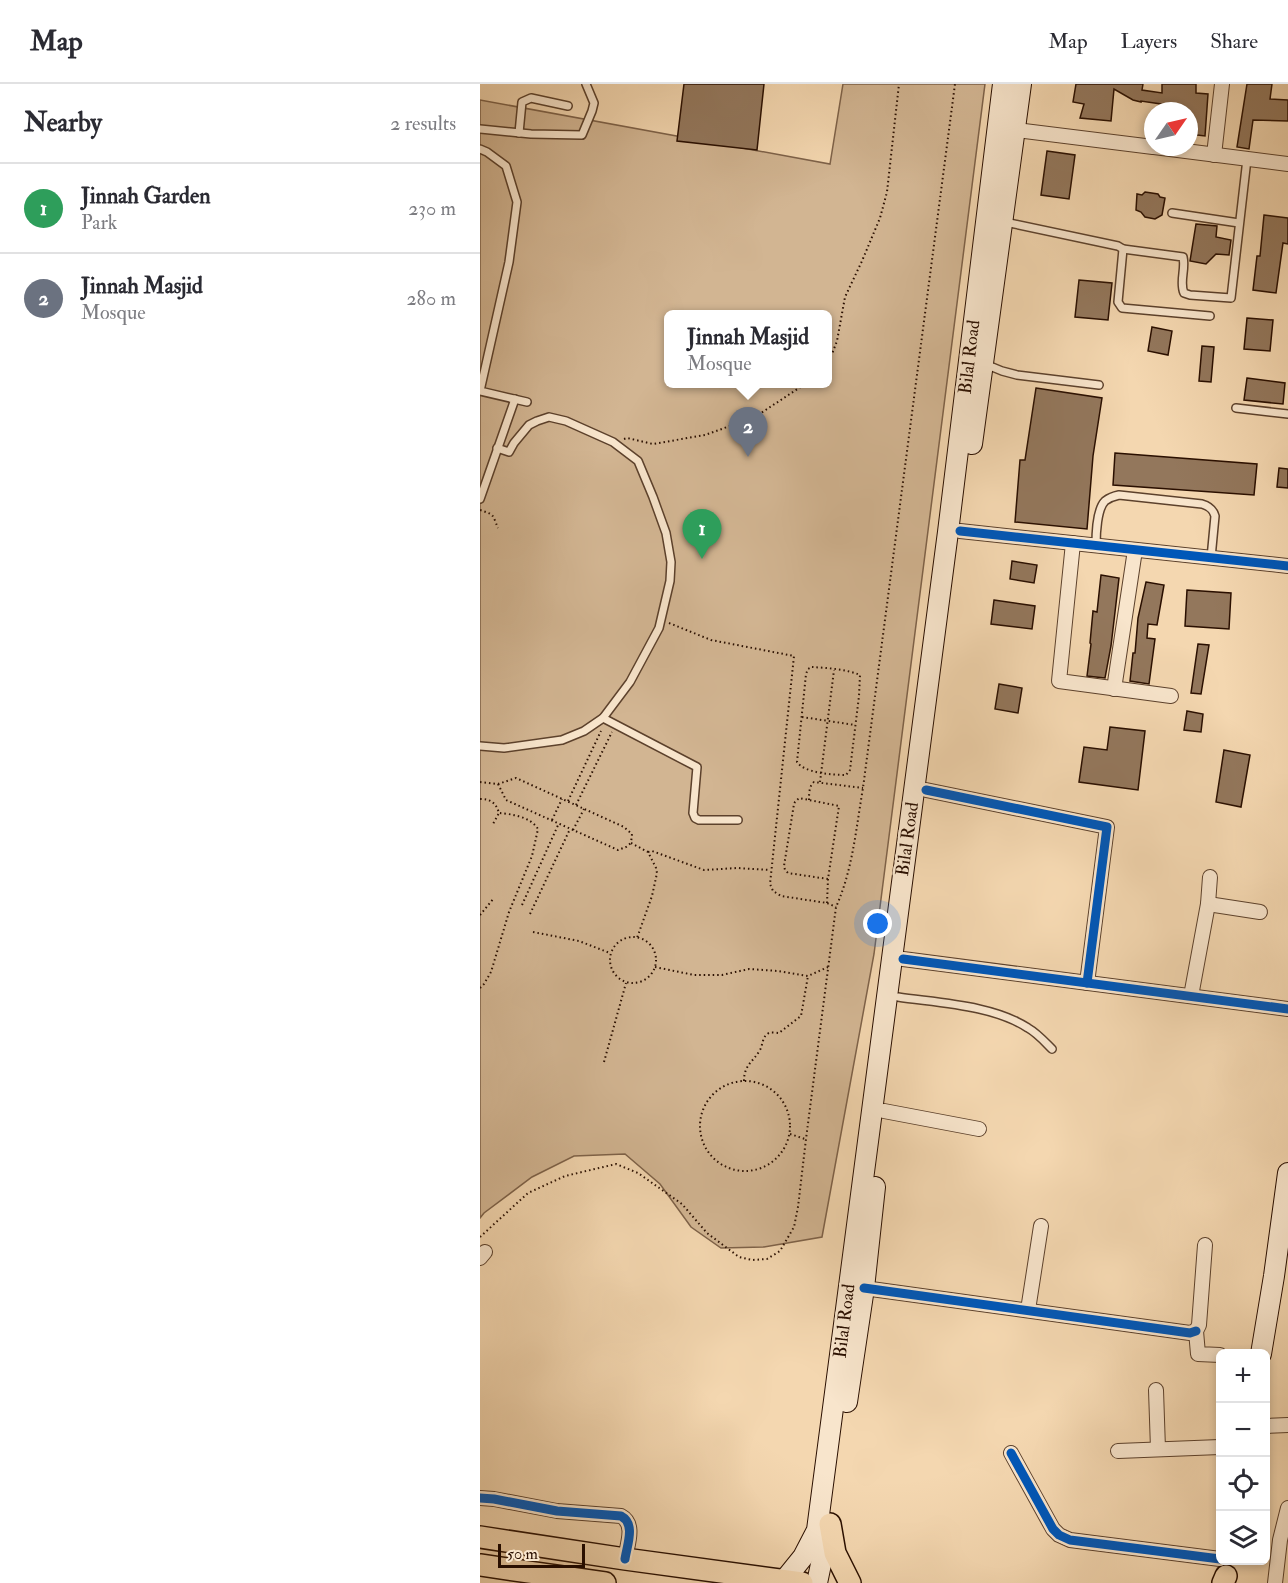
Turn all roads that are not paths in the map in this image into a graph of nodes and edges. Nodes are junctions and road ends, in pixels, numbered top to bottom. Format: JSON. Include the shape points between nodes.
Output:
{"nodes":[{"id":1,"x":586,"y":84,"type":"edge"},
{"id":2,"x":1003,"y":84,"type":"edge"},
{"id":3,"x":1021,"y":84,"type":"edge"},
{"id":4,"x":1222,"y":84,"type":"edge"},
{"id":5,"x":568,"y":106,"type":"dead end"},
{"id":6,"x":480,"y":129,"type":"edge"},
{"id":7,"x":1016,"y":130,"type":"junction"},
{"id":8,"x":519,"y":133,"type":"junction"},
{"id":9,"x":1144,"y":146,"type":"edge"},
{"id":10,"x":480,"y":149,"type":"edge"},
{"id":11,"x":1198,"y":152,"type":"edge"},
{"id":12,"x":1214,"y":154,"type":"junction"},
{"id":13,"x":1247,"y":159,"type":"junction"},
{"id":14,"x":1288,"y":164,"type":"edge"},
{"id":15,"x":1172,"y":213,"type":"dead end"},
{"id":16,"x":1003,"y":221,"type":"junction"},
{"id":17,"x":1239,"y":223,"type":"junction"},
{"id":18,"x":1123,"y":249,"type":"junction"},
{"id":19,"x":1210,"y":316,"type":"dead end"},
{"id":20,"x":983,"y":363,"type":"junction"},
{"id":21,"x":1099,"y":385,"type":"dead end"},
{"id":22,"x":480,"y":391,"type":"edge"},
{"id":23,"x":515,"y":399,"type":"junction"},
{"id":24,"x":527,"y":402,"type":"dead end"},
{"id":25,"x":1236,"y":408,"type":"dead end"},
{"id":26,"x":1288,"y":414,"type":"edge"},
{"id":27,"x":497,"y":448,"type":"junction"},
{"id":28,"x":480,"y":499,"type":"edge"},
{"id":29,"x":960,"y":531,"type":"junction"},
{"id":30,"x":1073,"y":543,"type":"junction"},
{"id":31,"x":1096,"y":546,"type":"junction"},
{"id":32,"x":1135,"y":550,"type":"junction"},
{"id":33,"x":1211,"y":558,"type":"junction"},
{"id":34,"x":1288,"y":566,"type":"edge"},
{"id":35,"x":1114,"y":689,"type":"junction"},
{"id":36,"x":1171,"y":696,"type":"dead end"},
{"id":37,"x":605,"y":719,"type":"junction"},
{"id":38,"x":480,"y":746,"type":"edge"},
{"id":39,"x":926,"y":790,"type":"junction"},
{"id":40,"x":738,"y":820,"type":"dead end"},
{"id":41,"x":1210,"y":877,"type":"dead end"},
{"id":42,"x":1208,"y":904,"type":"junction"},
{"id":43,"x":1260,"y":912,"type":"dead end"},
{"id":44,"x":903,"y":959,"type":"junction"},
{"id":45,"x":1087,"y":983,"type":"junction"},
{"id":46,"x":1191,"y":996,"type":"junction"},
{"id":47,"x":898,"y":997,"type":"junction"},
{"id":48,"x":1288,"y":1009,"type":"edge"},
{"id":49,"x":1052,"y":1049,"type":"dead end"},
{"id":50,"x":884,"y":1111,"type":"junction"},
{"id":51,"x":979,"y":1129,"type":"dead end"},
{"id":52,"x":1288,"y":1173,"type":"edge"},
{"id":53,"x":1041,"y":1226,"type":"dead end"},
{"id":54,"x":1206,"y":1245,"type":"dead end"},
{"id":55,"x":864,"y":1288,"type":"junction"},
{"id":56,"x":1028,"y":1310,"type":"junction"},
{"id":57,"x":1196,"y":1331,"type":"junction"},
{"id":58,"x":1262,"y":1349,"type":"edge"},
{"id":59,"x":1216,"y":1356,"type":"edge"},
{"id":60,"x":1156,"y":1390,"type":"dead end"},
{"id":61,"x":1288,"y":1425,"type":"edge"},
{"id":62,"x":1270,"y":1426,"type":"edge"},
{"id":63,"x":1216,"y":1446,"type":"edge"},
{"id":64,"x":1158,"y":1449,"type":"junction"},
{"id":65,"x":1118,"y":1451,"type":"dead end"},
{"id":66,"x":1011,"y":1453,"type":"dead end"},
{"id":67,"x":480,"y":1498,"type":"edge"},
{"id":68,"x":1288,"y":1508,"type":"edge"},
{"id":69,"x":830,"y":1524,"type":"junction"},
{"id":70,"x":480,"y":1537,"type":"edge"},
{"id":71,"x":1284,"y":1540,"type":"edge"},
{"id":72,"x":625,"y":1559,"type":"junction"},
{"id":73,"x":480,"y":1565,"type":"edge"},
{"id":74,"x":1225,"y":1572,"type":"edge"},
{"id":75,"x":531,"y":1573,"type":"junction"},
{"id":76,"x":789,"y":1582,"type":"edge"},
{"id":77,"x":502,"y":1583,"type":"edge"},
{"id":78,"x":600,"y":1583,"type":"edge"},
{"id":79,"x":817,"y":1583,"type":"edge"},
{"id":80,"x":850,"y":1583,"type":"edge"},
{"id":81,"x":1275,"y":1583,"type":"edge"}],
"edges":[{"from":1,"to":8,"type":"lane","via":[[594,103],[582,135]]},
{"from":2,"to":76,"type":"main road","name":"Bilal Road","via":[[816,1530]]},
{"from":3,"to":7,"type":"main road","name":"Bilal Road"},
{"from":4,"to":12,"type":"street"},
{"from":5,"to":8,"type":"lane","via":[[527,99],[522,102]]},
{"from":6,"to":8,"type":"lane"},
{"from":7,"to":9,"type":"street"},
{"from":7,"to":16,"type":"main road","name":"Bilal Road"},
{"from":10,"to":22,"type":"lane","via":[[506,166],[518,202],[509,262]]},
{"from":11,"to":12,"type":"street"},
{"from":12,"to":13,"type":"street"},
{"from":13,"to":14,"type":"street"},
{"from":13,"to":17,"type":"lane"},
{"from":15,"to":17,"type":"lane"},
{"from":16,"to":18,"type":"lane"},
{"from":16,"to":20,"type":"main road","name":"Bilal Road"},
{"from":17,"to":18,"type":"lane","via":[[1231,298],[1184,293],[1184,257]]},
{"from":18,"to":19,"type":"lane","via":[[1118,302],[1122,308]]},
{"from":20,"to":21,"type":"lane","via":[[1017,375]]},
{"from":20,"to":29,"type":"main road","name":"Bilal Road"},
{"from":22,"to":23,"type":"lane"},
{"from":23,"to":24,"type":"lane"},
{"from":23,"to":27,"type":"lane"},
{"from":25,"to":26,"type":"lane"},
{"from":27,"to":28,"type":"lane"},
{"from":27,"to":37,"type":"lane","via":[[510,452],[529,425],[537,421],[549,417],[566,421],[613,442],[638,461],[653,497],[666,533],[670,581],[659,628]]},
{"from":29,"to":30,"type":"street"},
{"from":29,"to":39,"type":"main road","name":"Bilal Road"},
{"from":30,"to":31,"type":"street"},
{"from":30,"to":35,"type":"street","via":[[1059,681]]},
{"from":31,"to":32,"type":"street"},
{"from":31,"to":33,"type":"lane","via":[[1103,503],[1119,495],[1129,496],[1209,506],[1215,516]]},
{"from":32,"to":33,"type":"street"},
{"from":32,"to":35,"type":"street"},
{"from":33,"to":34,"type":"street"},
{"from":35,"to":36,"type":"street"},
{"from":37,"to":38,"type":"lane","via":[[562,740],[504,748]]},
{"from":37,"to":40,"type":"lane","via":[[697,767],[695,818]]},
{"from":39,"to":44,"type":"main road","name":"Bilal Road"},
{"from":39,"to":45,"type":"street","via":[[1107,827]]},
{"from":41,"to":42,"type":"street"},
{"from":42,"to":43,"type":"street"},
{"from":42,"to":46,"type":"street"},
{"from":44,"to":45,"type":"street"},
{"from":44,"to":47,"type":"main road","name":"Bilal Road"},
{"from":45,"to":46,"type":"street"},
{"from":46,"to":48,"type":"street"},
{"from":47,"to":49,"type":"lane","via":[[992,1012],[1026,1027]]},
{"from":47,"to":50,"type":"main road","name":"Bilal Road"},
{"from":50,"to":51,"type":"street"},
{"from":50,"to":55,"type":"main road","name":"Bilal Road"},
{"from":52,"to":58,"type":"main road"},
{"from":53,"to":56,"type":"street"},
{"from":54,"to":57,"type":"street"},
{"from":55,"to":56,"type":"street"},
{"from":55,"to":69,"type":"main road","name":"Bilal Road"},
{"from":56,"to":57,"type":"street"},
{"from":57,"to":59,"type":"street","via":[[1198,1354]]},
{"from":60,"to":64,"type":"street"},
{"from":61,"to":62,"type":"street"},
{"from":63,"to":64,"type":"street"},
{"from":64,"to":65,"type":"street"},
{"from":66,"to":74,"type":"street","via":[[1059,1535]]},
{"from":67,"to":72,"type":"street","via":[[557,1511],[621,1516],[630,1526]]},
{"from":68,"to":71,"type":"street"},
{"from":69,"to":79,"type":"main road","name":"Bilal Road"},
{"from":69,"to":80,"type":"main road","via":[[835,1552]]},
{"from":70,"to":72,"type":"main road"},
{"from":71,"to":81,"type":"street"},
{"from":72,"to":76,"type":"main road"},
{"from":73,"to":75,"type":"main road"},
{"from":75,"to":77,"type":"main road"},
{"from":75,"to":78,"type":"main road"}]}
